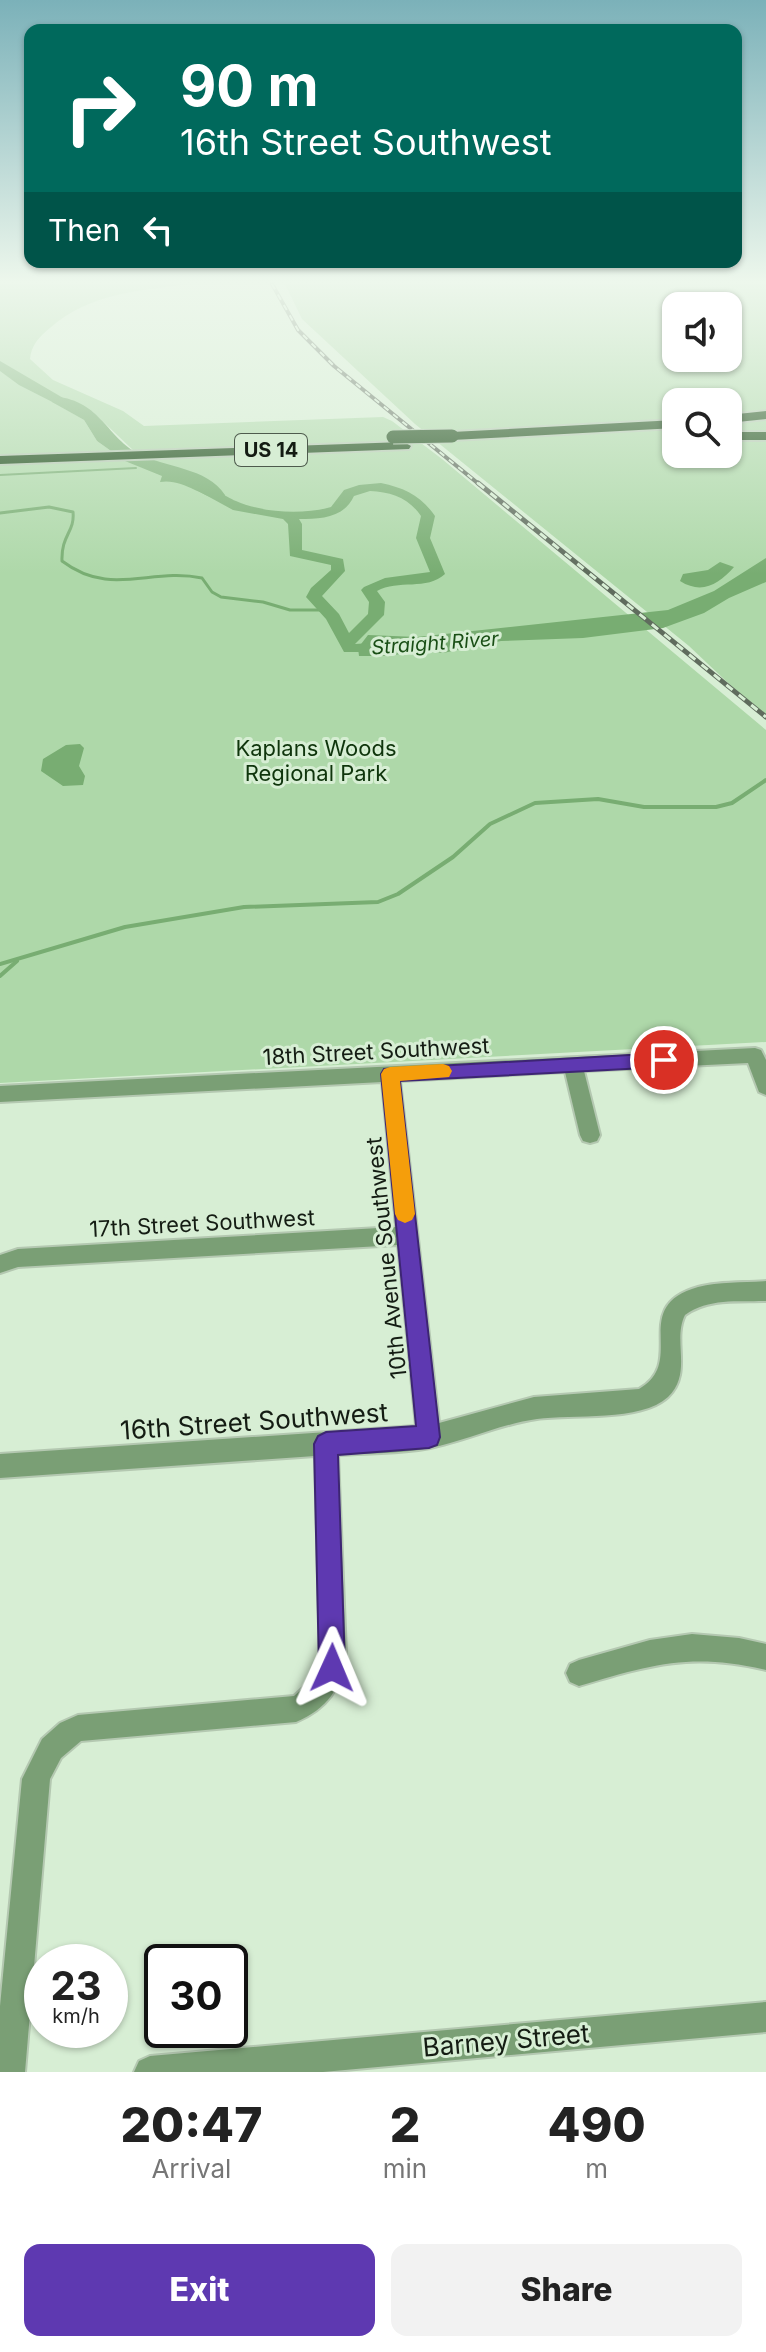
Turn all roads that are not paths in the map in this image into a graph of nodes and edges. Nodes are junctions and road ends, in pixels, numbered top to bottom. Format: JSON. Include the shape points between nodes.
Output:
{"nodes":[{"id":1,"x":766,"y":417,"type":"edge"},
{"id":2,"x":742,"y":419,"type":"edge"},
{"id":3,"x":662,"y":430,"type":"edge"},
{"id":4,"x":742,"y":434,"type":"edge"},
{"id":5,"x":766,"y":434,"type":"edge"},
{"id":6,"x":0,"y":450,"type":"edge"},
{"id":7,"x":93,"y":452,"type":"junction"},
{"id":8,"x":0,"y":460,"type":"edge"},
{"id":9,"x":573,"y":1065,"type":"junction"},
{"id":10,"x":390,"y":1074,"type":"junction"},
{"id":11,"x":766,"y":1087,"type":"edge"},
{"id":12,"x":0,"y":1094,"type":"edge"},
{"id":13,"x":590,"y":1135,"type":"dead end"},
{"id":14,"x":407,"y":1235,"type":"junction"},
{"id":15,"x":0,"y":1264,"type":"edge"},
{"id":16,"x":766,"y":1291,"type":"edge"},
{"id":17,"x":429,"y":1437,"type":"junction"},
{"id":18,"x":326,"y":1444,"type":"junction"},
{"id":19,"x":0,"y":1466,"type":"edge"},
{"id":20,"x":766,"y":1657,"type":"edge"},
{"id":21,"x":579,"y":1673,"type":"dead end"},
{"id":22,"x":766,"y":2017,"type":"edge"},
{"id":23,"x":316,"y":2065,"type":"edge"},
{"id":24,"x":9,"y":2072,"type":"edge"},
{"id":25,"x":150,"y":2072,"type":"edge"}],
"edges":[{"from":1,"to":2,"type":"highway"},
{"from":3,"to":7,"type":"highway","number":"US 14"},
{"from":4,"to":5,"type":"highway"},
{"from":6,"to":7,"type":"highway","number":"US 14"},
{"from":7,"to":8,"type":"highway","number":"US 14"},
{"from":9,"to":10,"type":"street","name":"18th Street Southwest"},
{"from":9,"to":11,"type":"street","name":"18th Street Southwest","via":[[755,1055]]},
{"from":9,"to":13,"type":"street"},
{"from":10,"to":12,"type":"street","name":"18th Street Southwest"},
{"from":10,"to":14,"type":"street","name":"10th Avenue Southwest"},
{"from":14,"to":15,"type":"street","name":"17th Street Southwest","via":[[18,1258]]},
{"from":14,"to":17,"type":"street","name":"10th Avenue Southwest"},
{"from":16,"to":17,"type":"street","name":"16th Street Southwest","via":[[703,1295],[683,1304],[670,1323],[671,1376],[655,1395],[534,1408]]},
{"from":17,"to":18,"type":"street","name":"16th Street Southwest"},
{"from":18,"to":19,"type":"street","name":"16th Street Southwest"},
{"from":18,"to":24,"type":"street","via":[[333,1654],[319,1694],[296,1709],[78,1728],[64,1735],[42,1761],[36,1779]]},
{"from":20,"to":21,"type":"street","via":[[695,1645]]},
{"from":22,"to":23,"type":"street","name":"Barney Street"},
{"from":23,"to":25,"type":"street","name":"Barney Street"}]}
